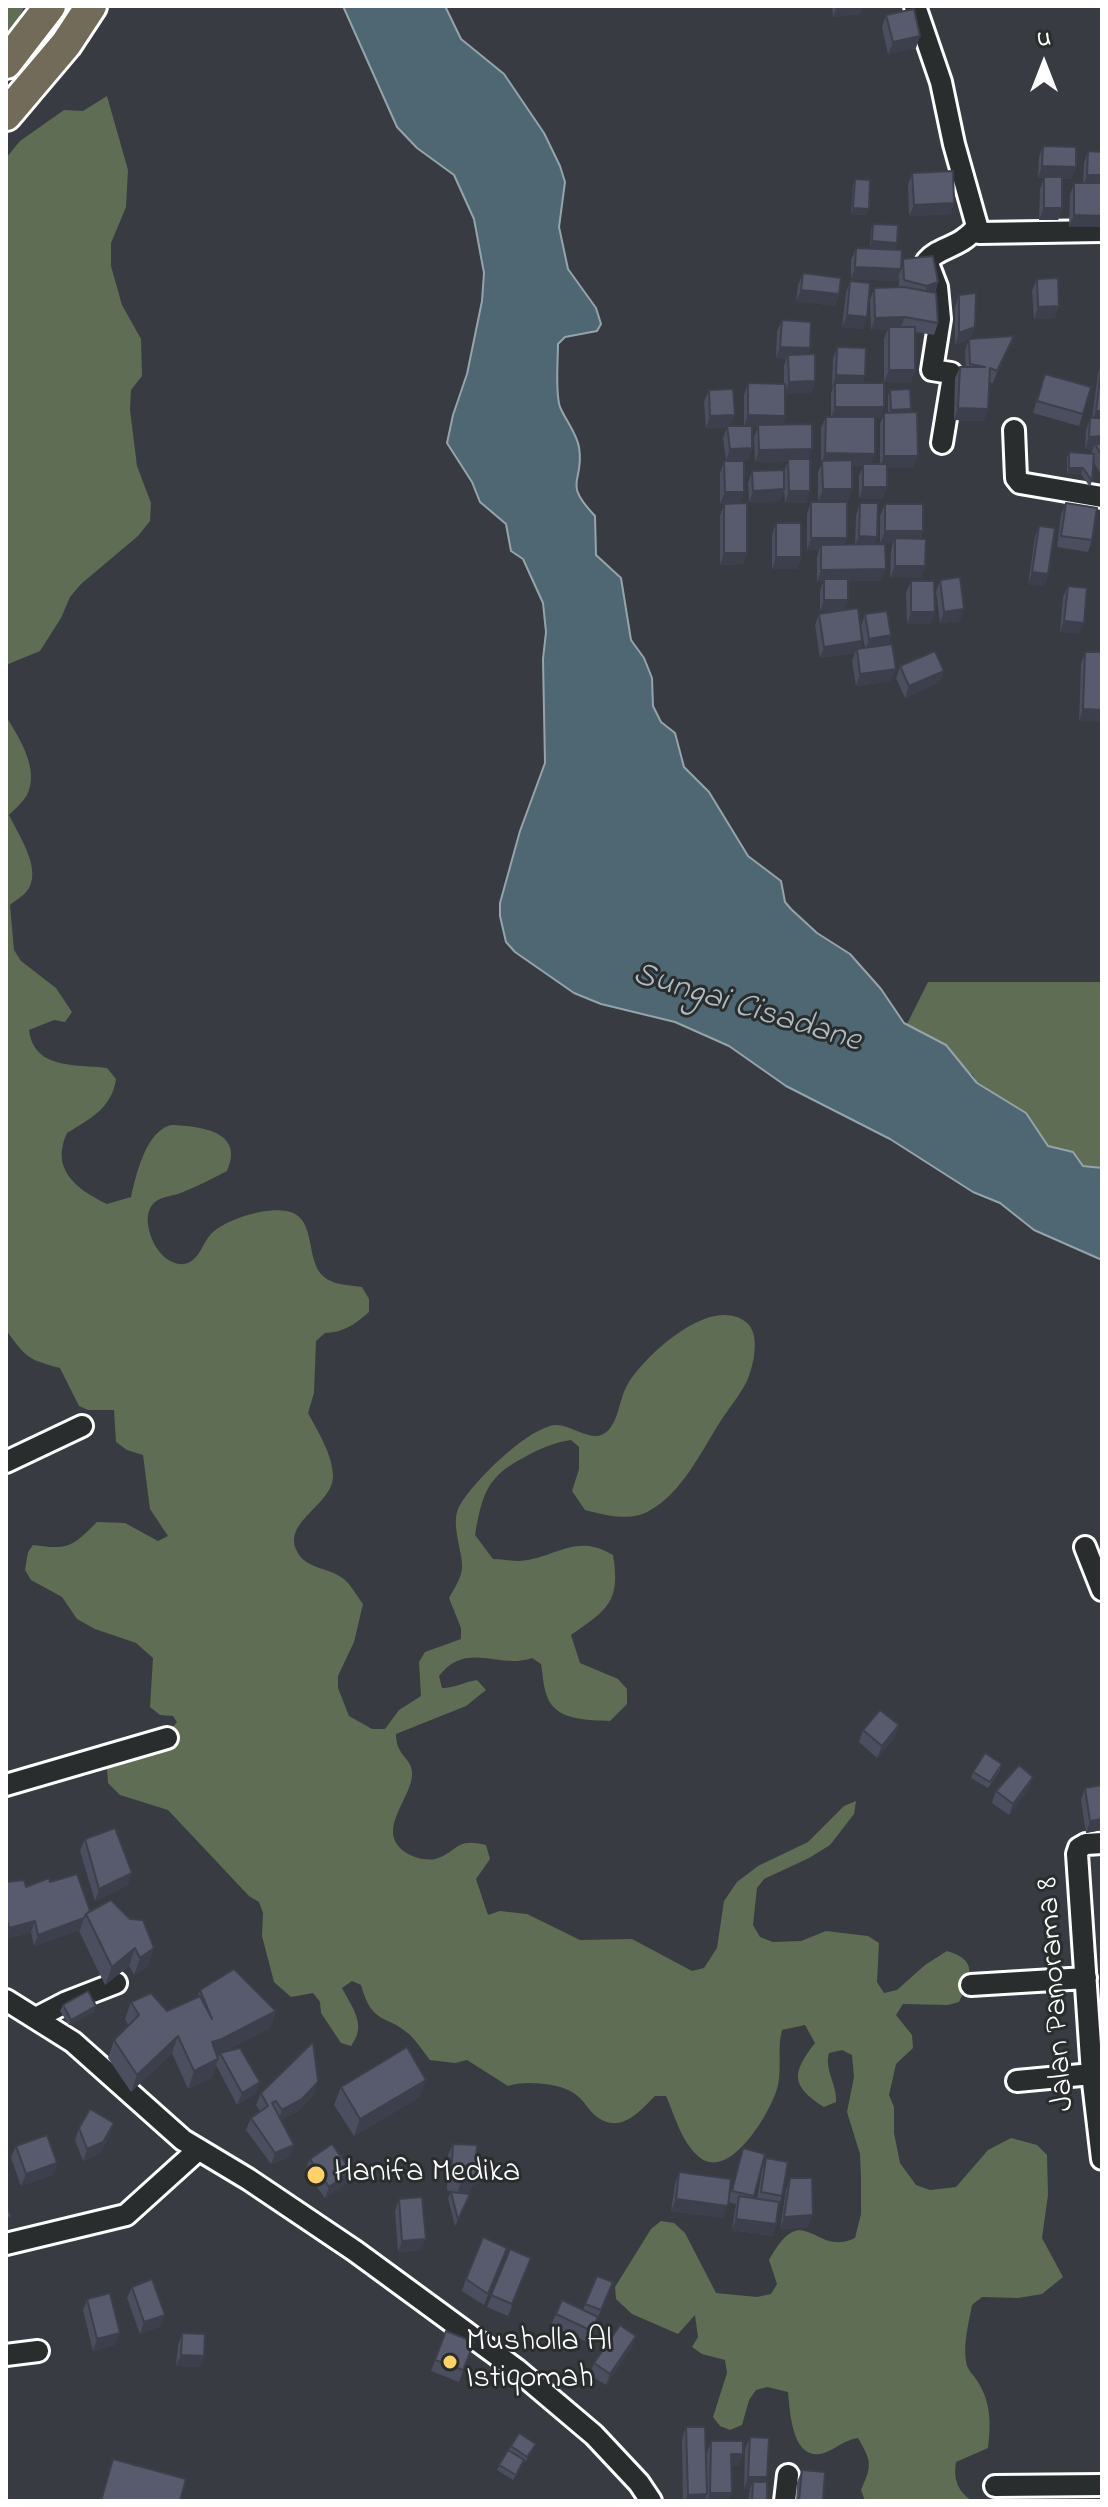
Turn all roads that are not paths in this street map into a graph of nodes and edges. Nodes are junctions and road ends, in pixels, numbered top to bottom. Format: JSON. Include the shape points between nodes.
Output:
{"nodes":[{"id":1,"x":91,"y":6,"type":"edge"},
{"id":2,"x":915,"y":6,"type":"edge"},
{"id":3,"x":43,"y":17,"type":"edge"},
{"id":4,"x":6,"y":63,"type":"edge"},
{"id":5,"x":6,"y":115,"type":"edge"},
{"id":6,"x":976,"y":228,"type":"junction"},
{"id":7,"x":1102,"y":231,"type":"edge"},
{"id":8,"x":1014,"y":430,"type":"dead end"},
{"id":9,"x":942,"y":443,"type":"dead end"},
{"id":10,"x":1102,"y":497,"type":"edge"},
{"id":11,"x":82,"y":1426,"type":"dead end"},
{"id":12,"x":6,"y":1462,"type":"edge"},
{"id":13,"x":1085,"y":1547,"type":"dead end"},
{"id":14,"x":1102,"y":1590,"type":"edge"},
{"id":15,"x":167,"y":1738,"type":"dead end"},
{"id":16,"x":6,"y":1785,"type":"edge"},
{"id":17,"x":1102,"y":1843,"type":"edge"},
{"id":18,"x":1086,"y":1978,"type":"junction"},
{"id":19,"x":116,"y":1983,"type":"edge"},
{"id":20,"x":971,"y":1985,"type":"dead end"},
{"id":21,"x":6,"y":2000,"type":"edge"},
{"id":22,"x":36,"y":2018,"type":"junction"},
{"id":23,"x":1092,"y":2074,"type":"junction"},
{"id":24,"x":1017,"y":2081,"type":"dead end"},
{"id":25,"x":198,"y":2150,"type":"junction"},
{"id":26,"x":1102,"y":2159,"type":"edge"},
{"id":27,"x":6,"y":2244,"type":"edge"},
{"id":28,"x":38,"y":2351,"type":"dead end"},
{"id":29,"x":6,"y":2355,"type":"edge"},
{"id":30,"x":788,"y":2475,"type":"dead end"},
{"id":31,"x":1102,"y":2485,"type":"edge"},
{"id":32,"x":995,"y":2486,"type":"dead end"},
{"id":33,"x":651,"y":2501,"type":"edge"},
{"id":34,"x":785,"y":2501,"type":"edge"}],
"edges":[{"from":1,"to":5,"type":"highway"},
{"from":2,"to":6,"type":"street","via":[[941,82]]},
{"from":3,"to":4,"type":"highway"},
{"from":6,"to":7,"type":"street","via":[[984,234]]},
{"from":6,"to":9,"type":"street","via":[[960,244],[927,261],[937,287],[940,319],[932,370],[953,376]]},
{"from":8,"to":10,"type":"street","via":[[1020,483]]},
{"from":11,"to":12,"type":"street"},
{"from":13,"to":14,"type":"street"},
{"from":15,"to":16,"type":"street"},
{"from":17,"to":18,"type":"street","name":"Jalan Panorama 8","via":[[1086,1844],[1077,1854]]},
{"from":18,"to":20,"type":"street"},
{"from":18,"to":23,"type":"street","name":"Jalan Panorama 8"},
{"from":19,"to":22,"type":"street"},
{"from":21,"to":22,"type":"street"},
{"from":22,"to":25,"type":"street","via":[[73,2042]]},
{"from":23,"to":24,"type":"street"},
{"from":23,"to":26,"type":"street","name":"Jalan Panorama 8"},
{"from":25,"to":27,"type":"street","via":[[126,2215]]},
{"from":25,"to":33,"type":"street","via":[[355,2251],[516,2369],[594,2435]]},
{"from":28,"to":29,"type":"street"},
{"from":30,"to":34,"type":"street"},
{"from":31,"to":32,"type":"street"}]}
